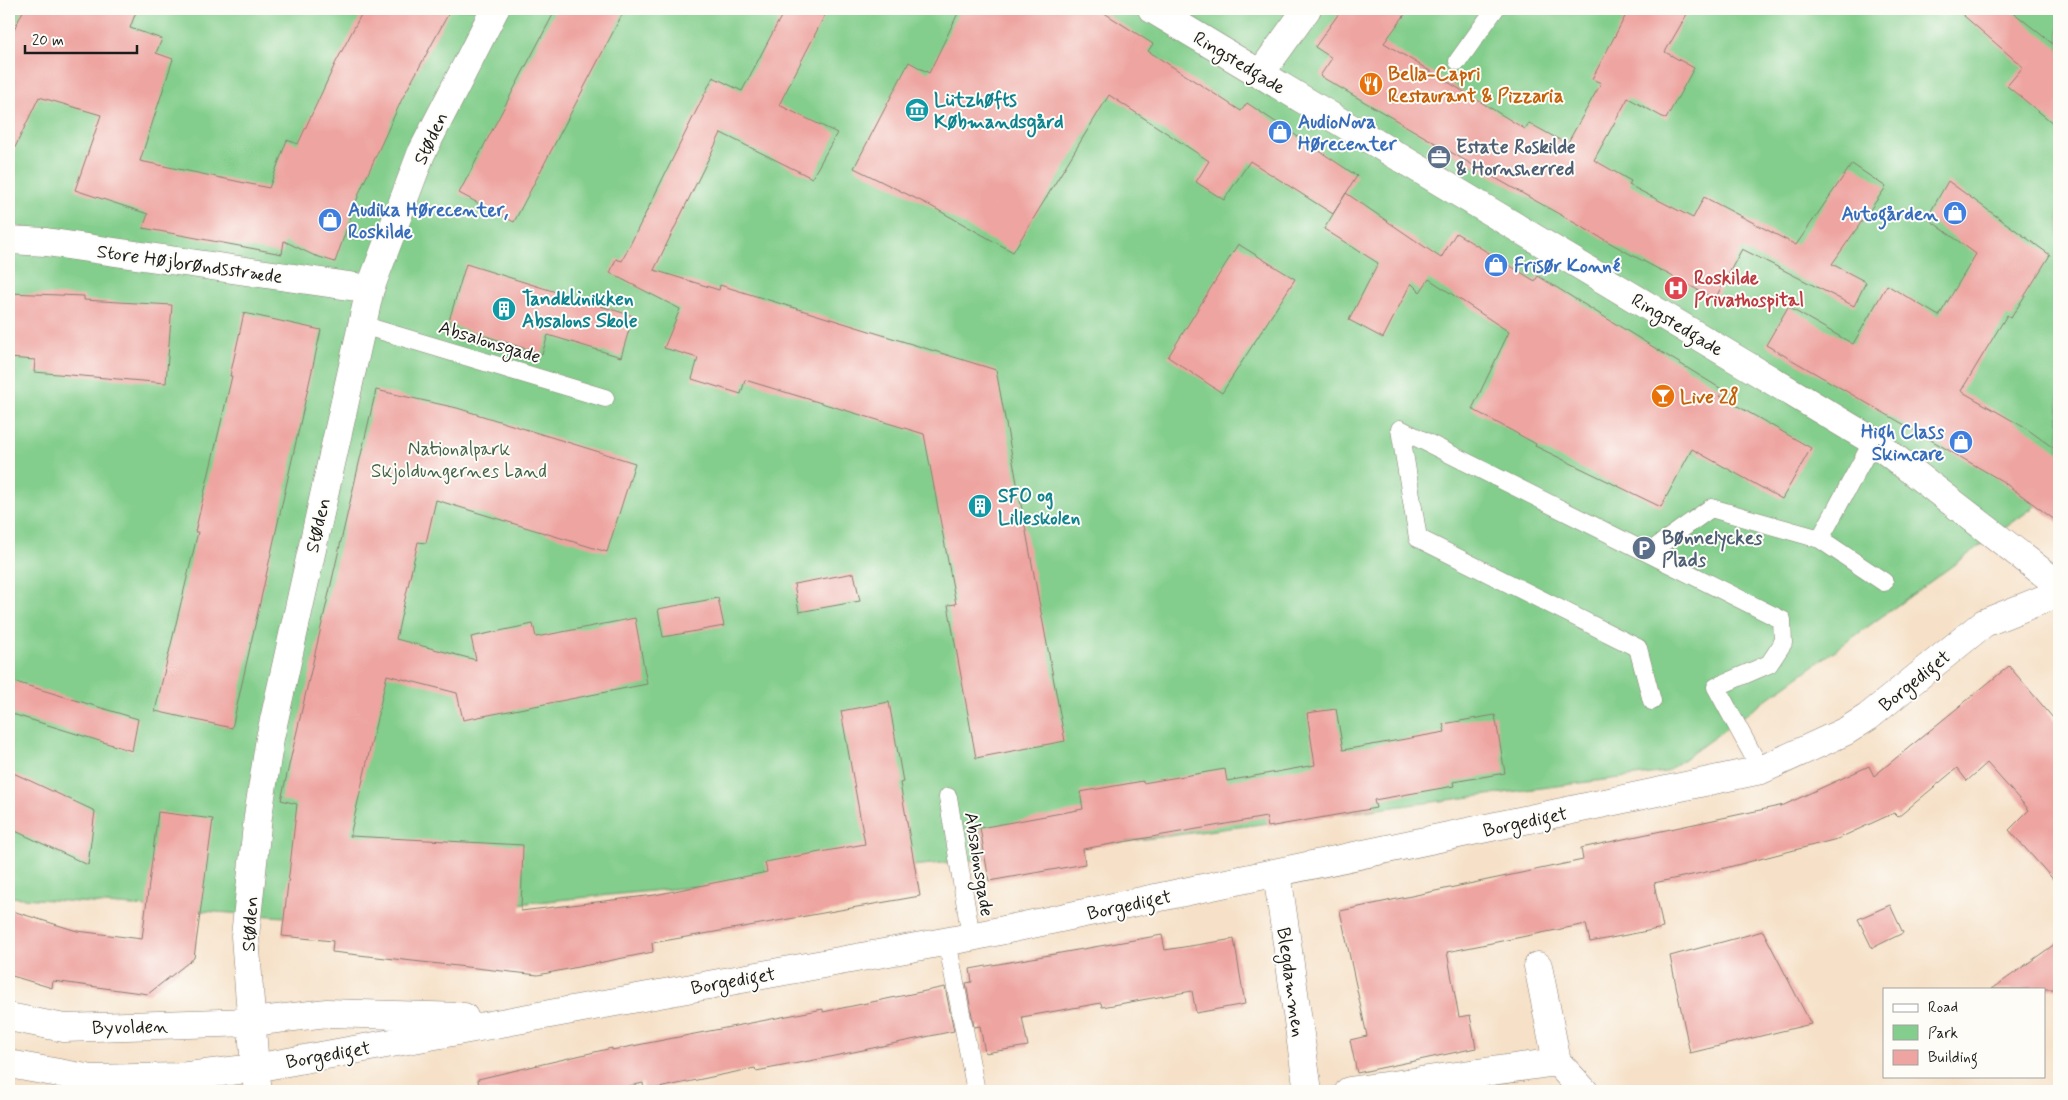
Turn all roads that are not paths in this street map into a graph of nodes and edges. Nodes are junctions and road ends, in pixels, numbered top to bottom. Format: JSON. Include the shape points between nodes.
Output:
{"nodes":[{"id":1,"x":495,"y":9,"type":"edge"},
{"id":2,"x":1152,"y":9,"type":"edge"},
{"id":3,"x":1307,"y":9,"type":"edge"},
{"id":4,"x":1495,"y":9,"type":"edge"},
{"id":5,"x":1458,"y":62,"type":"dead end"},
{"id":6,"x":1260,"y":74,"type":"junction"},
{"id":7,"x":9,"y":240,"type":"edge"},
{"id":8,"x":370,"y":289,"type":"junction"},
{"id":9,"x":362,"y":325,"type":"junction"},
{"id":10,"x":605,"y":398,"type":"dead end"},
{"id":11,"x":1873,"y":440,"type":"junction"},
{"id":12,"x":1820,"y":539,"type":"junction"},
{"id":13,"x":1648,"y":552,"type":"junction"},
{"id":14,"x":1884,"y":582,"type":"dead end"},
{"id":15,"x":2059,"y":585,"type":"edge"},
{"id":16,"x":2059,"y":593,"type":"edge"},
{"id":17,"x":1652,"y":701,"type":"dead end"},
{"id":18,"x":1761,"y":770,"type":"junction"},
{"id":19,"x":948,"y":797,"type":"dead end"},
{"id":20,"x":1276,"y":874,"type":"junction"},
{"id":21,"x":959,"y":939,"type":"junction"},
{"id":22,"x":1538,"y":966,"type":"dead end"},
{"id":23,"x":9,"y":1017,"type":"edge"},
{"id":24,"x":518,"y":1019,"type":"junction"},
{"id":25,"x":252,"y":1022,"type":"junction"},
{"id":26,"x":1557,"y":1062,"type":"junction"},
{"id":27,"x":9,"y":1064,"type":"edge"},
{"id":28,"x":257,"y":1079,"type":"edge"},
{"id":29,"x":976,"y":1091,"type":"edge"},
{"id":30,"x":1308,"y":1091,"type":"edge"},
{"id":31,"x":1349,"y":1091,"type":"edge"},
{"id":32,"x":1584,"y":1091,"type":"edge"}],
"edges":[{"from":1,"to":8,"type":"street","name":"Støden","via":[[421,154]]},
{"from":2,"to":6,"type":"street","name":"Ringstedgade"},
{"from":3,"to":6,"type":"street"},
{"from":4,"to":5,"type":"lane"},
{"from":6,"to":11,"type":"street","name":"Ringstedgade"},
{"from":7,"to":8,"type":"street","name":"Store Højbrøndsstræde","via":[[46,242]]},
{"from":8,"to":9,"type":"street","name":"Støden"},
{"from":9,"to":10,"type":"lane","name":"Absalonsgade"},
{"from":9,"to":25,"type":"street","name":"Støden","via":[[270,738],[245,936]]},
{"from":11,"to":12,"type":"lane"},
{"from":11,"to":15,"type":"street","name":"Ringstedgade"},
{"from":12,"to":13,"type":"lane","via":[[1711,508]]},
{"from":12,"to":14,"type":"lane"},
{"from":13,"to":17,"type":"lane","via":[[1400,429],[1418,538],[1638,648]]},
{"from":13,"to":18,"type":"lane","via":[[1782,620],[1783,642],[1769,664],[1716,687]]},
{"from":16,"to":18,"type":"street","name":"Borgediget","via":[[1984,623],[1846,731]]},
{"from":18,"to":20,"type":"street","name":"Borgediget"},
{"from":19,"to":21,"type":"lane","name":"Absalonsgade"},
{"from":20,"to":21,"type":"street","name":"Borgediget"},
{"from":20,"to":30,"type":"street","name":"Blegdammen"},
{"from":21,"to":24,"type":"street","name":"Borgediget"},
{"from":21,"to":29,"type":"lane"},
{"from":22,"to":26,"type":"street"},
{"from":23,"to":25,"type":"street","name":"Byvolden","via":[[64,1028]]},
{"from":24,"to":25,"type":"street","name":"Borgediget","via":[[327,1013]]},
{"from":24,"to":28,"type":"street","name":"Borgediget"},
{"from":25,"to":28,"type":"street","name":"Støden"},
{"from":26,"to":31,"type":"street"},
{"from":26,"to":32,"type":"street"},
{"from":27,"to":28,"type":"street","via":[[92,1079]]}]}
